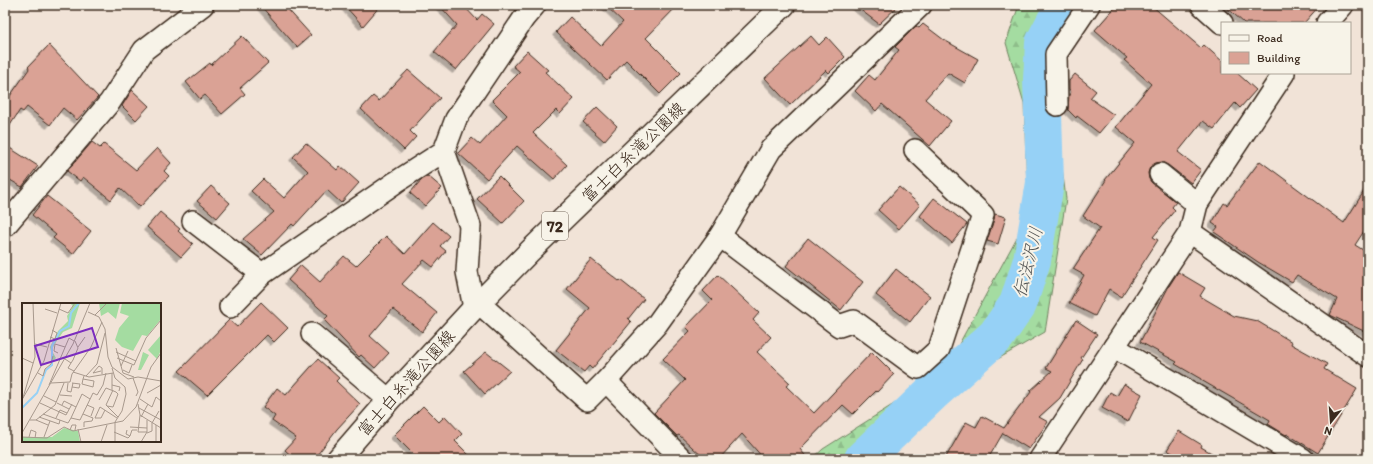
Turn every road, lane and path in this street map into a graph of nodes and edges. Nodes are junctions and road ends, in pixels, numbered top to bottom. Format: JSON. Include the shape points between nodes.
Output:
{"nodes":[{"id":1,"x":203,"y":5,"type":"edge"},
{"id":2,"x":535,"y":5,"type":"edge"},
{"id":3,"x":784,"y":5,"type":"edge"},
{"id":4,"x":921,"y":5,"type":"edge"},
{"id":5,"x":1090,"y":5,"type":"edge"},
{"id":6,"x":1202,"y":5,"type":"edge"},
{"id":7,"x":1343,"y":5,"type":"edge"},
{"id":8,"x":1221,"y":22,"type":"edge"},
{"id":9,"x":1328,"y":22,"type":"edge"},
{"id":10,"x":1281,"y":74,"type":"edge"},
{"id":11,"x":1057,"y":105,"type":"dead end"},
{"id":12,"x":915,"y":150,"type":"dead end"},
{"id":13,"x":444,"y":151,"type":"junction"},
{"id":14,"x":1160,"y":174,"type":"dead end"},
{"id":15,"x":1197,"y":204,"type":"junction"},
{"id":16,"x":192,"y":221,"type":"dead end"},
{"id":17,"x":5,"y":226,"type":"edge"},
{"id":18,"x":1190,"y":232,"type":"junction"},
{"id":19,"x":720,"y":236,"type":"junction"},
{"id":20,"x":262,"y":274,"type":"junction"},
{"id":21,"x":476,"y":306,"type":"junction"},
{"id":22,"x":230,"y":307,"type":"dead end"},
{"id":23,"x":312,"y":334,"type":"dead end"},
{"id":24,"x":1114,"y":347,"type":"junction"},
{"id":25,"x":1368,"y":356,"type":"edge"},
{"id":26,"x":606,"y":381,"type":"junction"},
{"id":27,"x":389,"y":400,"type":"junction"},
{"id":28,"x":338,"y":459,"type":"edge"},
{"id":29,"x":682,"y":459,"type":"edge"},
{"id":30,"x":1040,"y":459,"type":"edge"},
{"id":31,"x":1303,"y":459,"type":"edge"}],
"edges":[{"from":1,"to":17,"type":"street","via":[[144,50],[110,102]]},
{"from":2,"to":13,"type":"street","via":[[456,118]]},
{"from":3,"to":21,"type":"main road","name":"富士白糸滝公園線","number":"72"},
{"from":4,"to":19,"type":"street","via":[[771,149]]},
{"from":5,"to":11,"type":"street","via":[[1056,54]]},
{"from":6,"to":8,"type":"street"},
{"from":7,"to":9,"type":"street"},
{"from":10,"to":15,"type":"street"},
{"from":12,"to":19,"type":"street","via":[[983,215],[939,349],[918,368],[854,321],[839,326]]},
{"from":13,"to":20,"type":"street"},
{"from":13,"to":21,"type":"street","via":[[470,226],[467,272]]},
{"from":14,"to":15,"type":"street"},
{"from":15,"to":18,"type":"street"},
{"from":16,"to":20,"type":"street"},
{"from":18,"to":24,"type":"street"},
{"from":18,"to":25,"type":"street"},
{"from":19,"to":26,"type":"street","via":[[657,324]]},
{"from":20,"to":22,"type":"street"},
{"from":21,"to":26,"type":"street","via":[[587,400]]},
{"from":21,"to":27,"type":"main road","name":"富士白糸滝公園線","number":"72"},
{"from":23,"to":27,"type":"street"},
{"from":24,"to":30,"type":"street"},
{"from":24,"to":31,"type":"street"},
{"from":26,"to":29,"type":"street"},
{"from":27,"to":28,"type":"main road","name":"富士白糸滝公園線","number":"72"}]}
